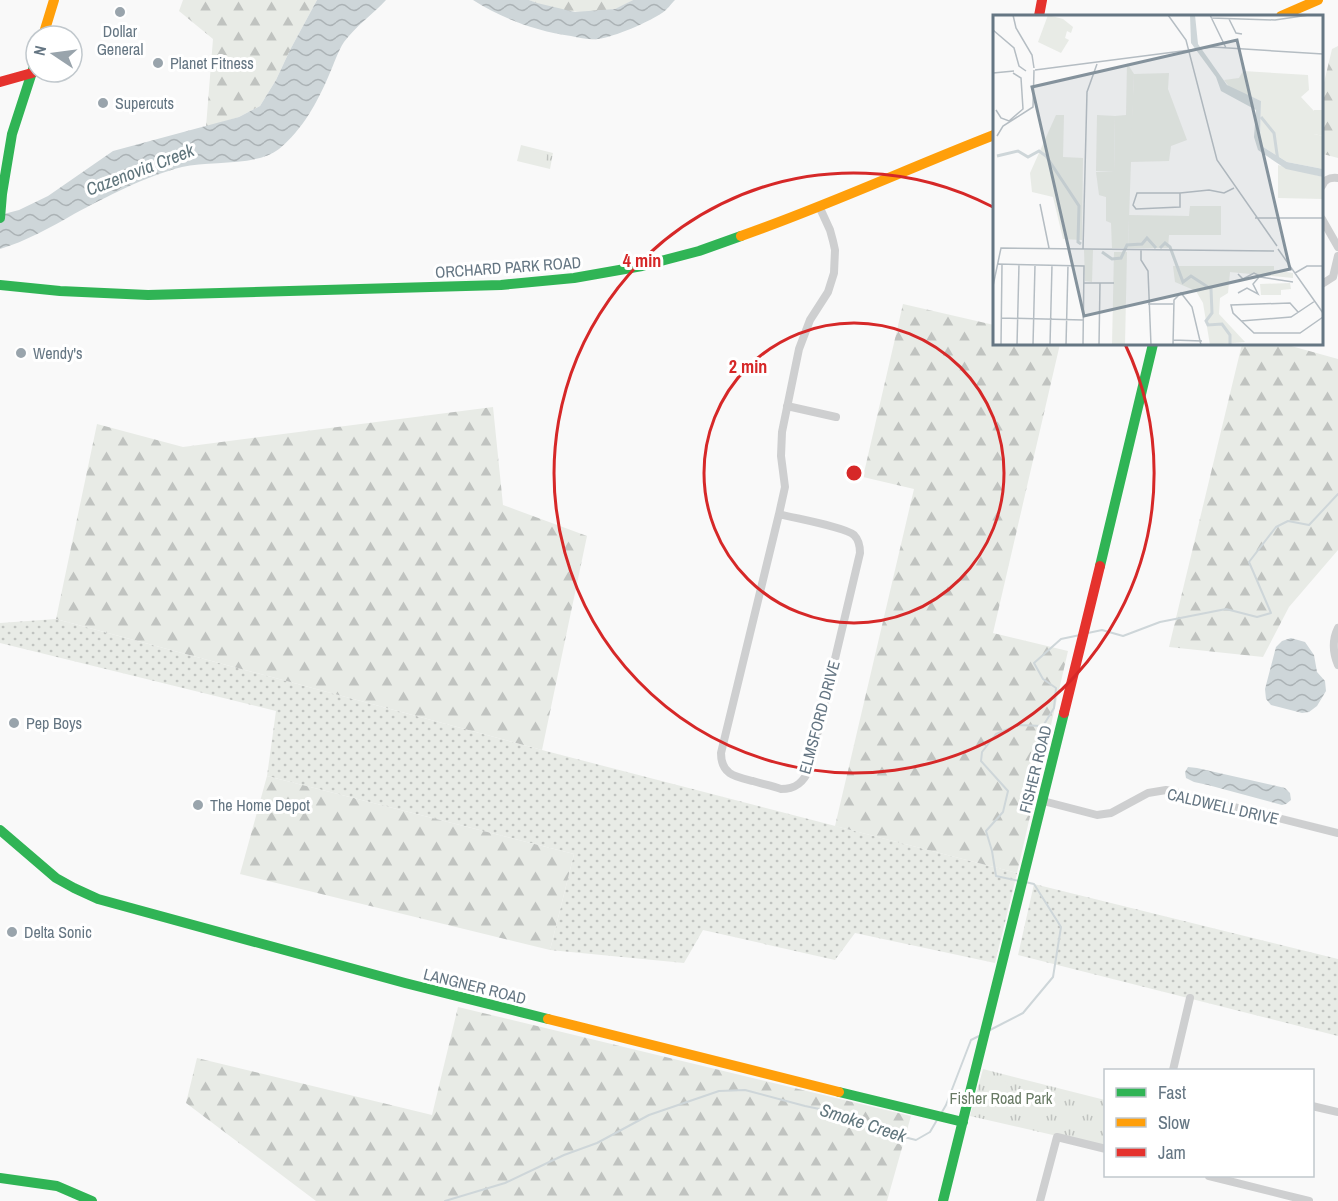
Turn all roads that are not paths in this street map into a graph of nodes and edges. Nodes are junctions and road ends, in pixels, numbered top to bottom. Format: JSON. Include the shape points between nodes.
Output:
{"nodes":[{"id":1,"x":54,"y":0,"type":"edge"},
{"id":2,"x":1042,"y":0,"type":"edge"},
{"id":3,"x":1318,"y":0,"type":"edge"},
{"id":4,"x":1039,"y":15,"type":"edge"},
{"id":5,"x":1283,"y":15,"type":"edge"},
{"id":6,"x":47,"y":24,"type":"edge"},
{"id":7,"x":24,"y":75,"type":"edge"},
{"id":8,"x":0,"y":82,"type":"edge"},
{"id":9,"x":28,"y":84,"type":"edge"},
{"id":10,"x":993,"y":135,"type":"edge"},
{"id":11,"x":1338,"y":178,"type":"edge"},
{"id":12,"x":1323,"y":185,"type":"edge"},
{"id":13,"x":1,"y":205,"type":"edge"},
{"id":14,"x":819,"y":206,"type":"junction"},
{"id":15,"x":0,"y":218,"type":"edge"},
{"id":16,"x":1323,"y":221,"type":"edge"},
{"id":17,"x":1338,"y":247,"type":"edge"},
{"id":18,"x":1338,"y":256,"type":"edge"},
{"id":19,"x":1323,"y":283,"type":"edge"},
{"id":20,"x":0,"y":285,"type":"edge"},
{"id":21,"x":1153,"y":345,"type":"edge"},
{"id":22,"x":787,"y":406,"type":"junction"},
{"id":23,"x":836,"y":417,"type":"dead end"},
{"id":24,"x":779,"y":514,"type":"junction"},
{"id":25,"x":1338,"y":628,"type":"edge"},
{"id":26,"x":1338,"y":665,"type":"edge"},
{"id":27,"x":1042,"y":801,"type":"junction"},
{"id":28,"x":0,"y":831,"type":"edge"},
{"id":29,"x":1338,"y":832,"type":"edge"},
{"id":30,"x":1190,"y":998,"type":"dead end"},
{"id":31,"x":1173,"y":1069,"type":"edge"},
{"id":32,"x":1314,"y":1106,"type":"edge"},
{"id":33,"x":1338,"y":1112,"type":"edge"},
{"id":34,"x":963,"y":1122,"type":"junction"},
{"id":35,"x":1104,"y":1149,"type":"edge"},
{"id":36,"x":1213,"y":1177,"type":"edge"},
{"id":37,"x":0,"y":1178,"type":"edge"},
{"id":38,"x":92,"y":1201,"type":"edge"},
{"id":39,"x":943,"y":1201,"type":"edge"},
{"id":40,"x":1040,"y":1201,"type":"edge"},
{"id":41,"x":1309,"y":1201,"type":"edge"}],
"edges":[{"from":1,"to":6,"type":"main road"},
{"from":2,"to":4,"type":"main road"},
{"from":3,"to":5,"type":"main road"},
{"from":7,"to":8,"type":"main road"},
{"from":9,"to":13,"type":"main road","via":[[12,134]]},
{"from":10,"to":14,"type":"main road","name":"ORCHARD PARK ROAD"},
{"from":11,"to":12,"type":"street","via":[[1332,177]]},
{"from":13,"to":15,"type":"main road"},
{"from":14,"to":20,"type":"main road","name":"ORCHARD PARK ROAD","via":[[680,257],[550,282],[148,295]]},
{"from":14,"to":22,"type":"street","name":"ELMSFORD DRIVE","via":[[833,241],[834,273],[828,292],[803,334]]},
{"from":16,"to":17,"type":"street"},
{"from":18,"to":19,"type":"street","via":[[1333,277]]},
{"from":21,"to":27,"type":"main road","name":"FISHER ROAD"},
{"from":22,"to":23,"type":"street"},
{"from":22,"to":24,"type":"street","name":"ELMSFORD DRIVE","via":[[781,442],[785,487]]},
{"from":24,"to":24,"type":"street","name":"ELMSFORD DRIVE","via":[[721,759],[734,777],[788,789],[803,780],[809,769],[860,547],[856,537],[846,530]]},
{"from":25,"to":26,"type":"street","via":[[1334,637]]},
{"from":27,"to":29,"type":"street","name":"CALDWELL DRIVE","via":[[1097,815],[1111,813],[1148,793],[1166,790]]},
{"from":27,"to":34,"type":"main road","name":"FISHER ROAD"},
{"from":28,"to":34,"type":"main road","name":"LANGNER ROAD","via":[[53,875],[98,899],[426,989]]},
{"from":30,"to":31,"type":"street"},
{"from":32,"to":33,"type":"street"},
{"from":34,"to":39,"type":"main road","name":"FISHER ROAD"},
{"from":35,"to":40,"type":"street","via":[[1057,1137]]},
{"from":36,"to":41,"type":"street"},
{"from":37,"to":38,"type":"main road","via":[[57,1186]]}]}
